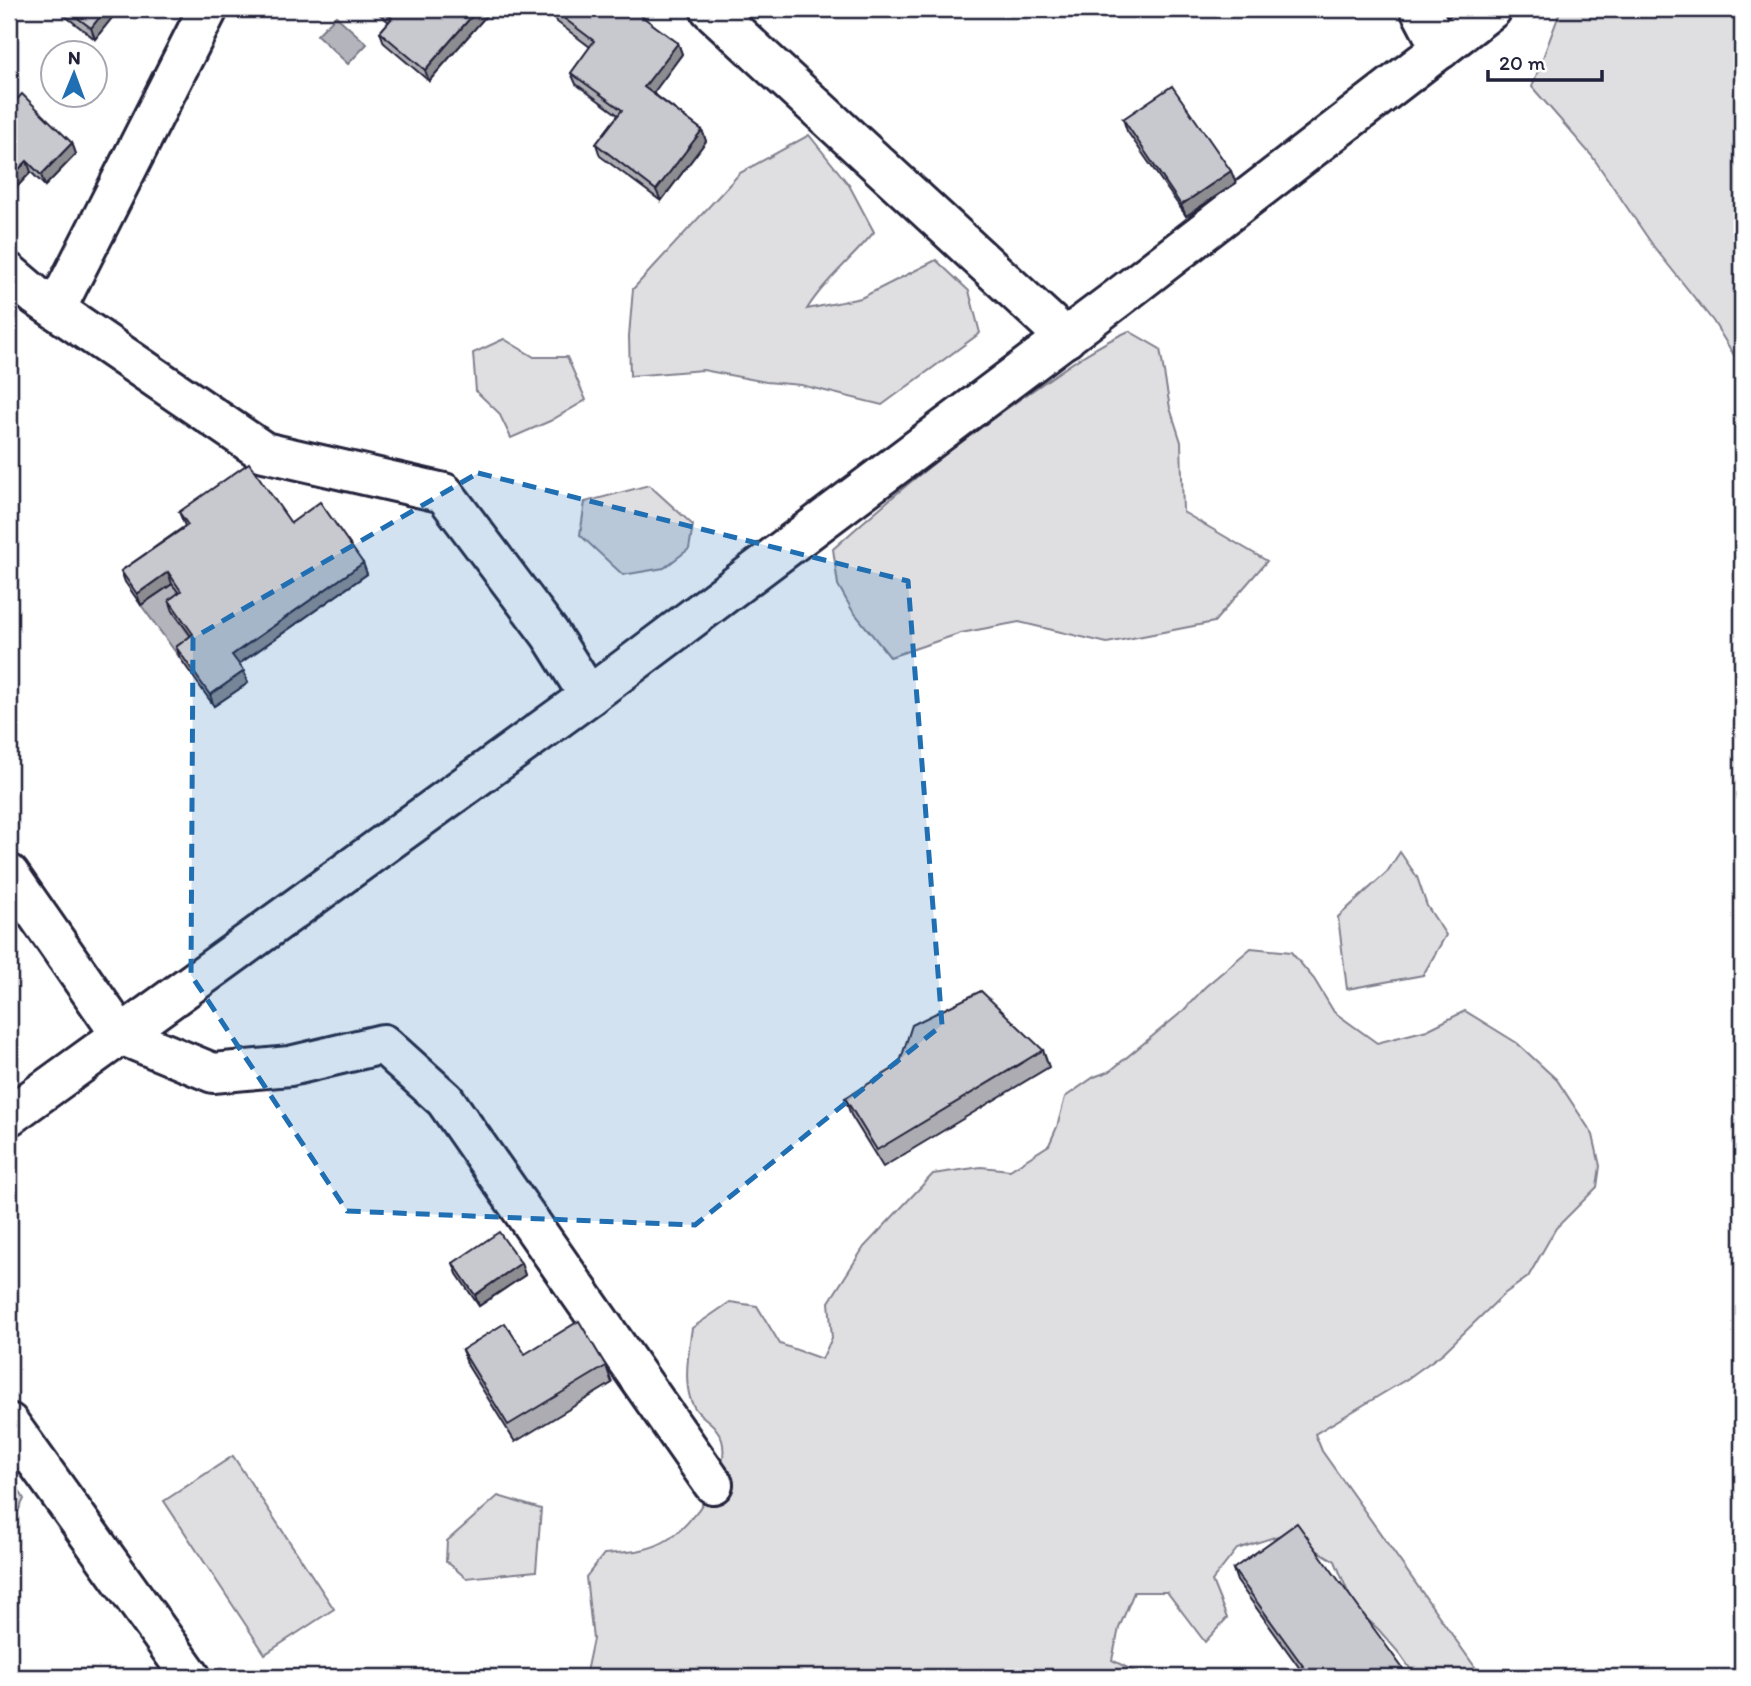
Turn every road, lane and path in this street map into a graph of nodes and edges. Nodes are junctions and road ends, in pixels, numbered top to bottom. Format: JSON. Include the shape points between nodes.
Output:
{"nodes":[{"id":1,"x":208,"y":9,"type":"edge"},
{"id":2,"x":710,"y":9,"type":"edge"},
{"id":3,"x":1420,"y":9,"type":"edge"},
{"id":4,"x":1492,"y":9,"type":"edge"},
{"id":5,"x":1441,"y":49,"type":"junction"},
{"id":6,"x":9,"y":273,"type":"edge"},
{"id":7,"x":56,"y":309,"type":"junction"},
{"id":8,"x":1066,"y":338,"type":"junction"},
{"id":9,"x":589,"y":695,"type":"junction"},
{"id":10,"x":9,"y":874,"type":"edge"},
{"id":11,"x":121,"y":1035,"type":"junction"},
{"id":12,"x":9,"y":1116,"type":"edge"},
{"id":13,"x":9,"y":1423,"type":"edge"},
{"id":14,"x":713,"y":1483,"type":"dead end"},
{"id":15,"x":191,"y":1677,"type":"edge"}],
"edges":[{"from":1,"to":7,"type":"street"},
{"from":2,"to":8,"type":"street"},
{"from":3,"to":5,"type":"street"},
{"from":4,"to":5,"type":"street"},
{"from":5,"to":8,"type":"street"},
{"from":6,"to":7,"type":"street"},
{"from":7,"to":9,"type":"street","via":[[264,452],[444,493],[550,634]]},
{"from":8,"to":9,"type":"street"},
{"from":9,"to":11,"type":"street"},
{"from":10,"to":11,"type":"street"},
{"from":11,"to":12,"type":"street"},
{"from":11,"to":14,"type":"street","via":[[213,1073],[290,1066],[383,1044],[445,1100]]},
{"from":13,"to":15,"type":"street"}]}
